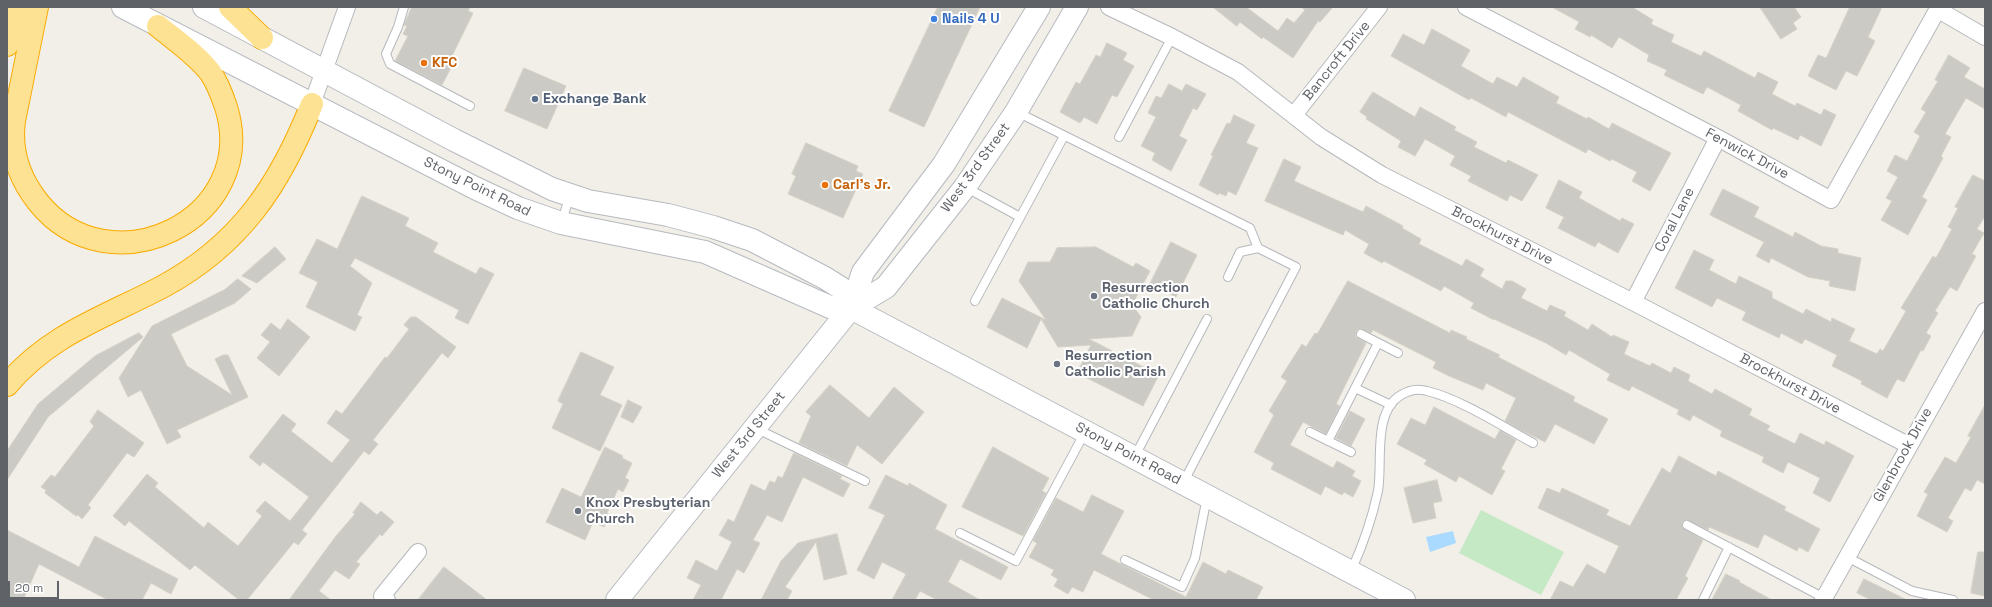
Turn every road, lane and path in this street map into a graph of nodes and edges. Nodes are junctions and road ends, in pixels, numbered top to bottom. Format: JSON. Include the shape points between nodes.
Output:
{"nodes":[{"id":1,"x":16,"y":7,"type":"edge"},
{"id":2,"x":37,"y":7,"type":"edge"},
{"id":3,"x":123,"y":7,"type":"edge"},
{"id":4,"x":204,"y":7,"type":"edge"},
{"id":5,"x":230,"y":7,"type":"edge"},
{"id":6,"x":348,"y":7,"type":"edge"},
{"id":7,"x":404,"y":7,"type":"edge"},
{"id":8,"x":1039,"y":7,"type":"edge"},
{"id":9,"x":1077,"y":7,"type":"edge"},
{"id":10,"x":1109,"y":7,"type":"edge"},
{"id":11,"x":1379,"y":7,"type":"edge"},
{"id":12,"x":1466,"y":7,"type":"edge"},
{"id":13,"x":1938,"y":8,"type":"edge"},
{"id":14,"x":158,"y":26,"type":"junction"},
{"id":15,"x":1172,"y":36,"type":"junction"},
{"id":16,"x":1985,"y":37,"type":"edge"},
{"id":17,"x":262,"y":38,"type":"junction"},
{"id":18,"x":7,"y":45,"type":"edge"},
{"id":19,"x":324,"y":71,"type":"junction"},
{"id":20,"x":312,"y":104,"type":"junction"},
{"id":21,"x":470,"y":106,"type":"dead end"},
{"id":22,"x":1016,"y":112,"type":"junction"},
{"id":23,"x":1294,"y":115,"type":"junction"},
{"id":24,"x":1064,"y":136,"type":"junction"},
{"id":25,"x":1119,"y":137,"type":"dead end"},
{"id":26,"x":1718,"y":138,"type":"junction"},
{"id":27,"x":965,"y":187,"type":"junction"},
{"id":28,"x":570,"y":195,"type":"junction"},
{"id":29,"x":1020,"y":217,"type":"junction"},
{"id":30,"x":561,"y":223,"type":"junction"},
{"id":31,"x":1258,"y":248,"type":"junction"},
{"id":32,"x":1228,"y":277,"type":"dead end"},
{"id":33,"x":975,"y":301,"type":"dead end"},
{"id":34,"x":1633,"y":302,"type":"junction"},
{"id":35,"x":851,"y":308,"type":"junction"},
{"id":36,"x":1985,"y":311,"type":"edge"},
{"id":37,"x":1207,"y":319,"type":"dead end"},
{"id":38,"x":1360,"y":334,"type":"dead end"},
{"id":39,"x":1378,"y":343,"type":"junction"},
{"id":40,"x":1398,"y":353,"type":"dead end"},
{"id":41,"x":7,"y":385,"type":"edge"},
{"id":42,"x":1355,"y":388,"type":"junction"},
{"id":43,"x":1390,"y":405,"type":"junction"},
{"id":44,"x":755,"y":428,"type":"junction"},
{"id":45,"x":1085,"y":431,"type":"junction"},
{"id":46,"x":1310,"y":432,"type":"dead end"},
{"id":47,"x":1328,"y":441,"type":"junction"},
{"id":48,"x":1533,"y":443,"type":"dead end"},
{"id":49,"x":1908,"y":445,"type":"junction"},
{"id":50,"x":1351,"y":452,"type":"dead end"},
{"id":51,"x":1135,"y":458,"type":"junction"},
{"id":52,"x":864,"y":481,"type":"dead end"},
{"id":53,"x":1183,"y":483,"type":"junction"},
{"id":54,"x":1207,"y":496,"type":"junction"},
{"id":55,"x":1687,"y":525,"type":"dead end"},
{"id":56,"x":960,"y":533,"type":"dead end"},
{"id":57,"x":1729,"y":547,"type":"junction"},
{"id":58,"x":418,"y":552,"type":"dead end"},
{"id":59,"x":1847,"y":557,"type":"junction"},
{"id":60,"x":1126,"y":560,"type":"dead end"},
{"id":61,"x":1351,"y":572,"type":"junction"},
{"id":62,"x":1824,"y":599,"type":"edge"},
{"id":63,"x":387,"y":600,"type":"edge"},
{"id":64,"x":617,"y":600,"type":"edge"},
{"id":65,"x":1404,"y":600,"type":"edge"},
{"id":66,"x":1703,"y":600,"type":"edge"},
{"id":67,"x":1953,"y":600,"type":"edge"}],
"edges":[{"from":1,"to":18,"type":"highway"},
{"from":2,"to":14,"type":"highway","via":[[14,121],[12,136],[15,158],[24,180],[42,207],[67,228],[96,240],[129,243],[148,240],[184,224],[211,200],[227,166],[231,130],[217,85],[210,72],[198,59]]},
{"from":3,"to":14,"type":"main road","name":"Stony Point Road"},
{"from":4,"to":17,"type":"main road"},
{"from":5,"to":17,"type":"highway"},
{"from":6,"to":19,"type":"street"},
{"from":7,"to":21,"type":"lane","via":[[386,54],[390,64]]},
{"from":8,"to":35,"type":"main road","name":"West 3rd Street","via":[[944,164],[863,272]]},
{"from":9,"to":22,"type":"main road","name":"West 3rd Street"},
{"from":10,"to":15,"type":"street","name":"Brockhurst Drive"},
{"from":11,"to":23,"type":"street","name":"Bancroft Drive"},
{"from":12,"to":26,"type":"street","name":"Fenwick Drive"},
{"from":13,"to":16,"type":"street"},
{"from":13,"to":26,"type":"street","name":"Fenwick Drive","via":[[1831,200]]},
{"from":14,"to":20,"type":"main road","name":"Stony Point Road"},
{"from":15,"to":23,"type":"street","name":"Brockhurst Drive","via":[[1238,72]]},
{"from":15,"to":25,"type":"lane"},
{"from":17,"to":19,"type":"main road"},
{"from":19,"to":20,"type":"street"},
{"from":19,"to":28,"type":"main road","via":[[538,183]]},
{"from":20,"to":30,"type":"main road","name":"Stony Point Road","via":[[501,201]]},
{"from":20,"to":41,"type":"highway","via":[[301,130],[265,196],[226,243],[183,274],[57,340],[26,364]]},
{"from":22,"to":24,"type":"lane"},
{"from":22,"to":27,"type":"main road","name":"West 3rd Street"},
{"from":23,"to":34,"type":"street","name":"Brockhurst Drive","via":[[1321,137],[1382,175]]},
{"from":24,"to":29,"type":"lane"},
{"from":24,"to":31,"type":"lane","via":[[1250,228]]},
{"from":26,"to":34,"type":"street","name":"Coral Lane"},
{"from":27,"to":29,"type":"lane"},
{"from":27,"to":35,"type":"main road","name":"West 3rd Street","via":[[886,287]]},
{"from":28,"to":30,"type":"lane"},
{"from":28,"to":35,"type":"main road","via":[[613,206],[668,215],[752,240],[841,288]]},
{"from":29,"to":33,"type":"lane"},
{"from":30,"to":35,"type":"main road","name":"Stony Point Road","via":[[705,252],[830,307]]},
{"from":31,"to":32,"type":"lane","via":[[1240,252]]},
{"from":31,"to":53,"type":"lane","via":[[1296,267]]},
{"from":34,"to":49,"type":"street","name":"Brockhurst Drive"},
{"from":35,"to":44,"type":"main road","name":"West 3rd Street"},
{"from":35,"to":45,"type":"main road","name":"Stony Point Road"},
{"from":36,"to":49,"type":"street","name":"Glenbrook Drive"},
{"from":37,"to":51,"type":"lane"},
{"from":38,"to":39,"type":"lane"},
{"from":39,"to":40,"type":"lane"},
{"from":39,"to":42,"type":"lane"},
{"from":42,"to":43,"type":"lane"},
{"from":42,"to":47,"type":"lane"},
{"from":43,"to":48,"type":"lane","via":[[1395,398],[1409,390],[1426,390],[1447,397]]},
{"from":43,"to":61,"type":"lane","via":[[1385,413],[1380,442],[1378,492],[1368,534]]},
{"from":44,"to":52,"type":"lane"},
{"from":44,"to":64,"type":"main road","name":"West 3rd Street"},
{"from":45,"to":51,"type":"main road","name":"Stony Point Road"},
{"from":45,"to":56,"type":"lane","via":[[1016,561]]},
{"from":46,"to":47,"type":"lane"},
{"from":47,"to":50,"type":"lane"},
{"from":49,"to":59,"type":"street","name":"Glenbrook Drive"},
{"from":51,"to":53,"type":"main road","name":"Stony Point Road"},
{"from":53,"to":54,"type":"main road","name":"Stony Point Road"},
{"from":54,"to":60,"type":"lane","via":[[1195,558],[1182,587]]},
{"from":54,"to":61,"type":"main road","name":"Stony Point Road"},
{"from":55,"to":57,"type":"lane"},
{"from":57,"to":62,"type":"lane"},
{"from":57,"to":66,"type":"lane"},
{"from":58,"to":63,"type":"street","via":[[382,596]]},
{"from":59,"to":62,"type":"street","name":"Glenbrook Drive"},
{"from":59,"to":67,"type":"lane","via":[[1912,591]]},
{"from":61,"to":65,"type":"main road","name":"Stony Point Road"}]}
